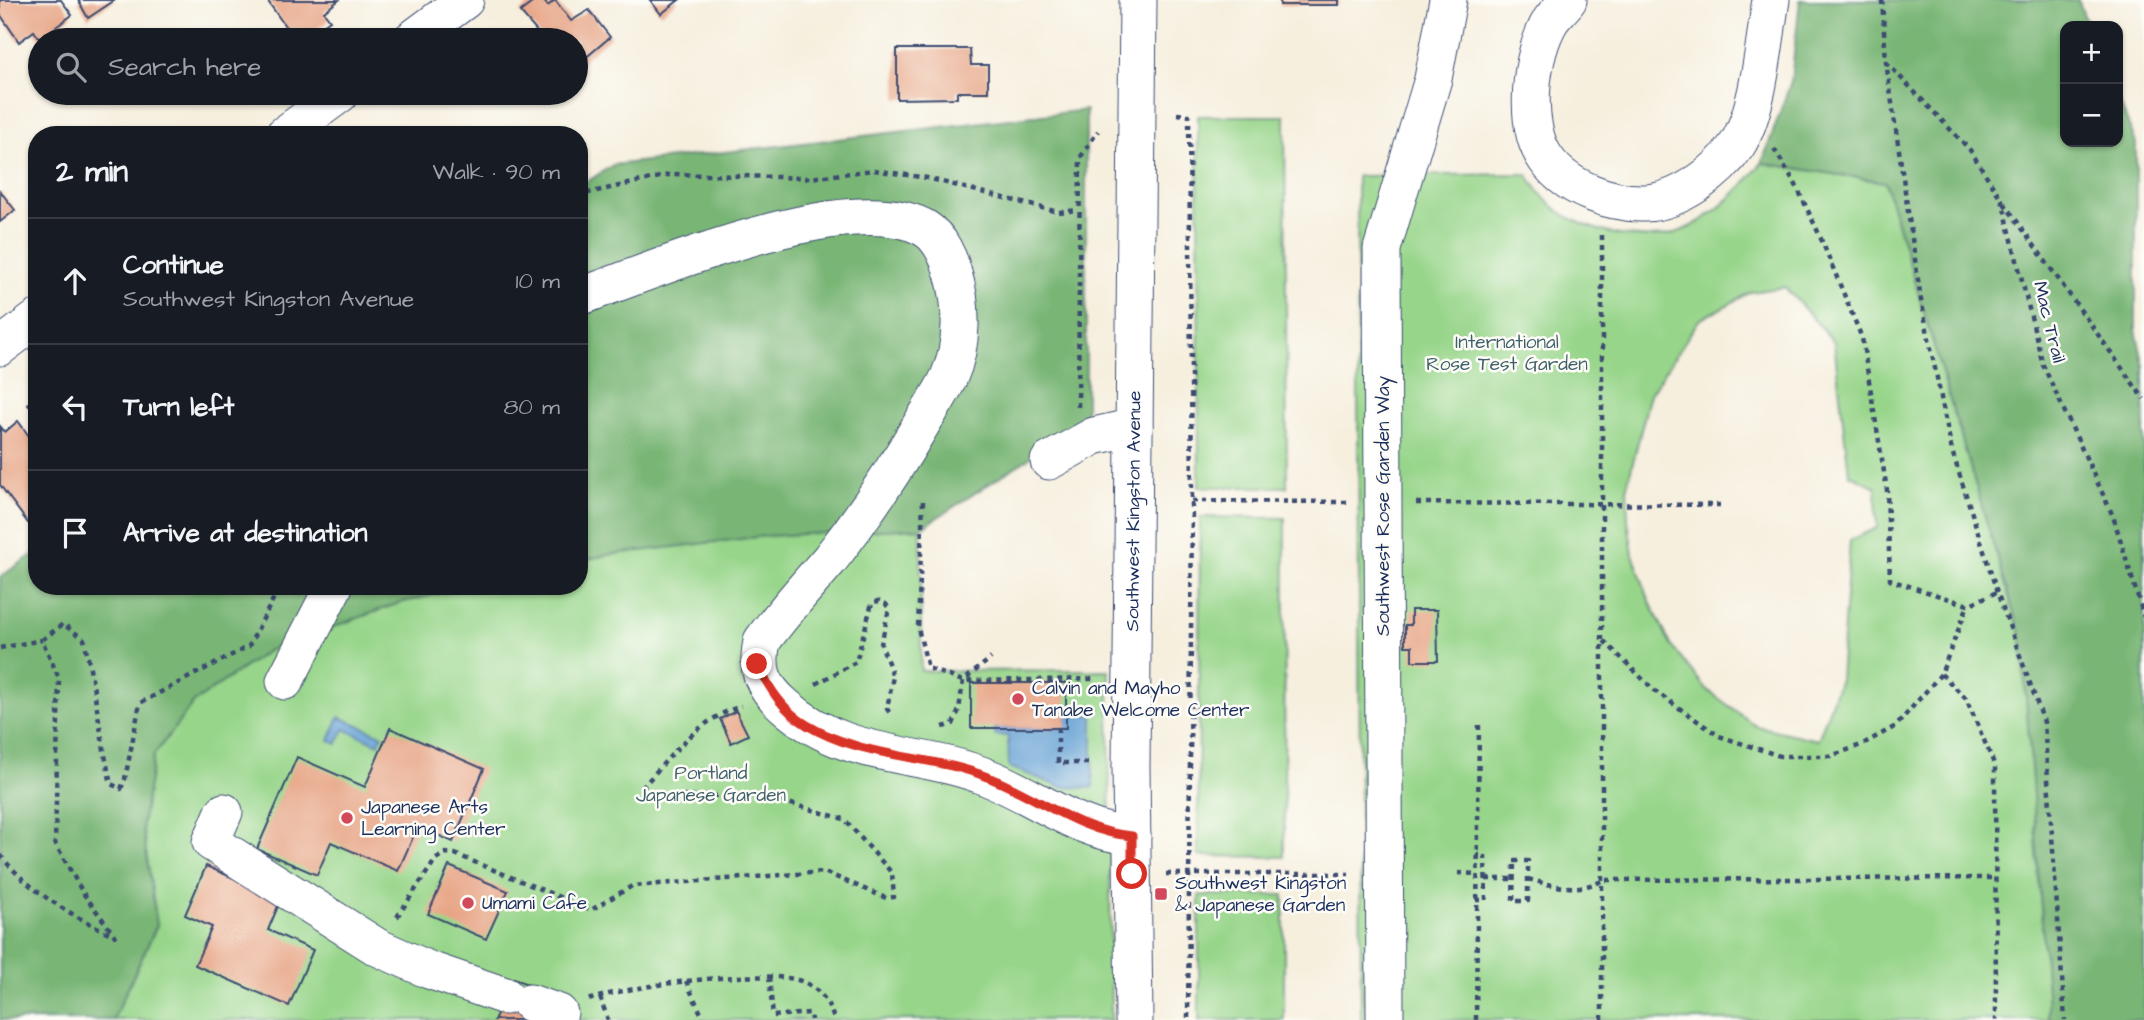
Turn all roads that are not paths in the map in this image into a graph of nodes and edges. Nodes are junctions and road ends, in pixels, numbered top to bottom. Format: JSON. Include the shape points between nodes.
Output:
{"nodes":[{"id":1,"x":465,"y":0,"type":"edge"},
{"id":2,"x":1138,"y":0,"type":"edge"},
{"id":3,"x":1448,"y":0,"type":"edge"},
{"id":4,"x":1568,"y":0,"type":"edge"},
{"id":5,"x":1771,"y":0,"type":"edge"},
{"id":6,"x":427,"y":28,"type":"edge"},
{"id":7,"x":325,"y":105,"type":"edge"},
{"id":8,"x":296,"y":126,"type":"edge"},
{"id":9,"x":588,"y":294,"type":"edge"},
{"id":10,"x":28,"y":326,"type":"edge"},
{"id":11,"x":0,"y":347,"type":"edge"},
{"id":12,"x":1134,"y":427,"type":"junction"},
{"id":13,"x":1049,"y":461,"type":"dead end"},
{"id":14,"x":329,"y":595,"type":"edge"},
{"id":15,"x":285,"y":681,"type":"dead end"},
{"id":16,"x":224,"y":812,"type":"dead end"},
{"id":17,"x":1132,"y":836,"type":"junction"},
{"id":18,"x":531,"y":1004,"type":"road end"},
{"id":19,"x":1134,"y":1020,"type":"edge"},
{"id":20,"x":1385,"y":1020,"type":"edge"}],
"edges":[{"from":1,"to":6,"type":"street"},
{"from":2,"to":12,"type":"street","name":"Southwest Kingston Avenue"},
{"from":3,"to":20,"type":"street","name":"Southwest Rose Garden Way","via":[[1433,79],[1382,249]]},
{"from":4,"to":5,"type":"street","via":[[1550,22],[1535,66],[1534,130],[1545,158],[1569,182],[1601,196],[1646,203],[1678,193],[1718,169],[1738,143],[1755,94]]},
{"from":7,"to":8,"type":"street"},
{"from":9,"to":17,"type":"street","via":[[706,252],[785,229],[858,215],[905,220],[927,230],[950,261],[956,284],[959,334],[948,379],[881,492],[762,641],[757,664],[774,697],[806,725],[858,747],[966,770],[1101,832]]},
{"from":10,"to":11,"type":"street"},
{"from":12,"to":13,"type":"street","via":[[1094,436]]},
{"from":12,"to":17,"type":"street","name":"Southwest Kingston Avenue"},
{"from":14,"to":15,"type":"street"},
{"from":16,"to":18,"type":"street","via":[[211,842],[247,866],[377,947],[429,970]]},
{"from":17,"to":19,"type":"street","name":"Southwest Kingston Avenue"}]}
